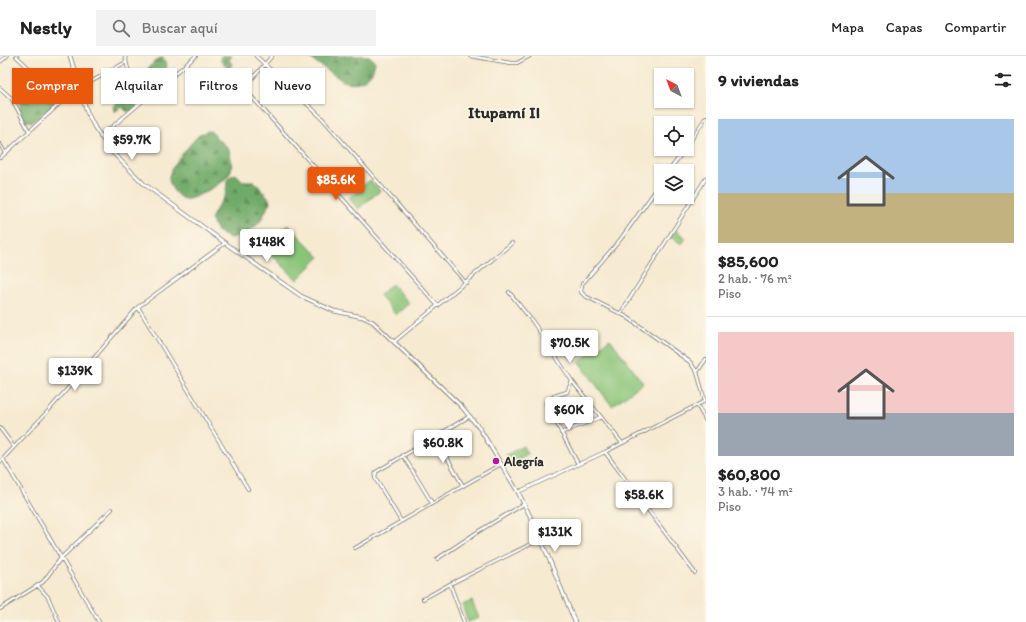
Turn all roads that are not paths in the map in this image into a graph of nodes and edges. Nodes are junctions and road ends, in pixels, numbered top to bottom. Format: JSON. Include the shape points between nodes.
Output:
{"nodes":[{"id":1,"x":6,"y":56,"type":"edge"},
{"id":2,"x":16,"y":56,"type":"edge"},
{"id":3,"x":70,"y":56,"type":"edge"},
{"id":4,"x":125,"y":56,"type":"edge"},
{"id":5,"x":196,"y":56,"type":"edge"},
{"id":6,"x":256,"y":56,"type":"edge"},
{"id":7,"x":272,"y":56,"type":"edge"},
{"id":8,"x":470,"y":56,"type":"edge"},
{"id":9,"x":530,"y":56,"type":"edge"},
{"id":10,"x":0,"y":62,"type":"edge"},
{"id":11,"x":126,"y":62,"type":"junction"},
{"id":12,"x":265,"y":64,"type":"junction"},
{"id":13,"x":29,"y":68,"type":"edge"},
{"id":14,"x":73,"y":68,"type":"edge"},
{"id":15,"x":128,"y":68,"type":"edge"},
{"id":16,"x":93,"y":80,"type":"edge"},
{"id":17,"x":0,"y":88,"type":"edge"},
{"id":18,"x":59,"y":104,"type":"edge"},
{"id":19,"x":84,"y":104,"type":"edge"},
{"id":20,"x":706,"y":118,"type":"edge"},
{"id":21,"x":29,"y":131,"type":"junction"},
{"id":22,"x":694,"y":136,"type":"edge"},
{"id":23,"x":100,"y":137,"type":"junction"},
{"id":24,"x":0,"y":144,"type":"edge"},
{"id":25,"x":5,"y":153,"type":"junction"},
{"id":26,"x":0,"y":158,"type":"edge"},
{"id":27,"x":706,"y":178,"type":"edge"},
{"id":28,"x":654,"y":193,"type":"edge"},
{"id":29,"x":225,"y":243,"type":"junction"},
{"id":30,"x":512,"y":243,"type":"dead end"},
{"id":31,"x":466,"y":282,"type":"junction"},
{"id":32,"x":509,"y":292,"type":"dead end"},
{"id":33,"x":438,"y":306,"type":"junction"},
{"id":34,"x":138,"y":307,"type":"junction"},
{"id":35,"x":620,"y":314,"type":"junction"},
{"id":36,"x":394,"y":342,"type":"junction"},
{"id":37,"x":706,"y":359,"type":"edge"},
{"id":38,"x":697,"y":372,"type":"junction"},
{"id":39,"x":572,"y":381,"type":"junction"},
{"id":40,"x":697,"y":405,"type":"junction"},
{"id":41,"x":470,"y":415,"type":"junction"},
{"id":42,"x":602,"y":417,"type":"junction"},
{"id":43,"x":706,"y":421,"type":"edge"},
{"id":44,"x":0,"y":428,"type":"edge"},
{"id":45,"x":561,"y":433,"type":"junction"},
{"id":46,"x":435,"y":436,"type":"junction"},
{"id":47,"x":622,"y":443,"type":"junction"},
{"id":48,"x":14,"y":447,"type":"junction"},
{"id":49,"x":605,"y":452,"type":"junction"},
{"id":50,"x":403,"y":455,"type":"junction"},
{"id":51,"x":3,"y":458,"type":"junction"},
{"id":52,"x":0,"y":462,"type":"edge"},
{"id":53,"x":501,"y":463,"type":"junction"},
{"id":54,"x":578,"y":464,"type":"junction"},
{"id":55,"x":463,"y":486,"type":"junction"},
{"id":56,"x":248,"y":489,"type":"dead end"},
{"id":57,"x":518,"y":492,"type":"junction"},
{"id":58,"x":432,"y":504,"type":"junction"},
{"id":59,"x":524,"y":504,"type":"junction"},
{"id":60,"x":112,"y":509,"type":"dead end"},
{"id":61,"x":401,"y":521,"type":"junction"},
{"id":62,"x":542,"y":539,"type":"junction"},
{"id":63,"x":356,"y":548,"type":"dead end"},
{"id":64,"x":61,"y":558,"type":"junction"},
{"id":65,"x":437,"y":560,"type":"dead end"},
{"id":66,"x":695,"y":573,"type":"dead end"},
{"id":67,"x":450,"y":584,"type":"junction"},
{"id":68,"x":38,"y":586,"type":"junction"},
{"id":69,"x":423,"y":599,"type":"dead end"},
{"id":70,"x":0,"y":609,"type":"edge"},
{"id":71,"x":60,"y":622,"type":"edge"},
{"id":72,"x":99,"y":622,"type":"edge"},
{"id":73,"x":464,"y":622,"type":"edge"},
{"id":74,"x":576,"y":622,"type":"edge"}],
"edges":[{"from":1,"to":10,"type":"street"},
{"from":2,"to":13,"type":"street"},
{"from":3,"to":14,"type":"street"},
{"from":4,"to":11,"type":"street"},
{"from":5,"to":23,"type":"street"},
{"from":6,"to":12,"type":"street"},
{"from":7,"to":12,"type":"street"},
{"from":8,"to":9,"type":"street","via":[[501,63],[517,63]]},
{"from":11,"to":15,"type":"street"},
{"from":11,"to":16,"type":"street"},
{"from":12,"to":31,"type":"street","via":[[322,118]]},
{"from":12,"to":33,"type":"street","via":[[244,88]]},
{"from":17,"to":21,"type":"street","via":[[12,99]]},
{"from":18,"to":21,"type":"street"},
{"from":19,"to":23,"type":"street"},
{"from":20,"to":22,"type":"street"},
{"from":21,"to":25,"type":"street"},
{"from":23,"to":29,"type":"street","via":[[144,184]]},
{"from":24,"to":25,"type":"street"},
{"from":25,"to":26,"type":"street"},
{"from":27,"to":35,"type":"street"},
{"from":28,"to":35,"type":"street","via":[[620,240],[582,284],[581,292],[585,296]]},
{"from":29,"to":34,"type":"street"},
{"from":29,"to":36,"type":"street","via":[[301,296],[334,311],[370,320]]},
{"from":30,"to":31,"type":"street"},
{"from":31,"to":33,"type":"street"},
{"from":32,"to":39,"type":"street","via":[[533,322]]},
{"from":33,"to":36,"type":"street"},
{"from":34,"to":48,"type":"street","via":[[50,410]]},
{"from":34,"to":56,"type":"street"},
{"from":35,"to":38,"type":"street","via":[[693,364]]},
{"from":36,"to":41,"type":"street"},
{"from":37,"to":38,"type":"street"},
{"from":38,"to":40,"type":"street","via":[[705,401]]},
{"from":39,"to":42,"type":"street"},
{"from":39,"to":45,"type":"street","via":[[567,392],[554,396],[546,403]]},
{"from":40,"to":43,"type":"street"},
{"from":40,"to":47,"type":"street"},
{"from":41,"to":46,"type":"street"},
{"from":41,"to":53,"type":"street"},
{"from":42,"to":45,"type":"street"},
{"from":42,"to":47,"type":"street"},
{"from":44,"to":48,"type":"street"},
{"from":45,"to":54,"type":"street"},
{"from":46,"to":50,"type":"street"},
{"from":46,"to":55,"type":"street"},
{"from":47,"to":49,"type":"street"},
{"from":48,"to":51,"type":"street"},
{"from":49,"to":54,"type":"street"},
{"from":49,"to":66,"type":"street"},
{"from":50,"to":58,"type":"street"},
{"from":50,"to":61,"type":"street","via":[[375,474]]},
{"from":51,"to":52,"type":"street"},
{"from":51,"to":64,"type":"street"},
{"from":53,"to":55,"type":"street"},
{"from":53,"to":57,"type":"street"},
{"from":54,"to":57,"type":"street"},
{"from":55,"to":58,"type":"street"},
{"from":57,"to":59,"type":"street"},
{"from":58,"to":61,"type":"street"},
{"from":59,"to":62,"type":"street"},
{"from":59,"to":65,"type":"street"},
{"from":60,"to":64,"type":"street"},
{"from":61,"to":63,"type":"street"},
{"from":62,"to":67,"type":"street"},
{"from":62,"to":74,"type":"street"},
{"from":64,"to":68,"type":"street"},
{"from":64,"to":72,"type":"street"},
{"from":67,"to":69,"type":"street"},
{"from":67,"to":73,"type":"street"},
{"from":68,"to":70,"type":"street"},
{"from":68,"to":71,"type":"street","via":[[48,597]]}]}
